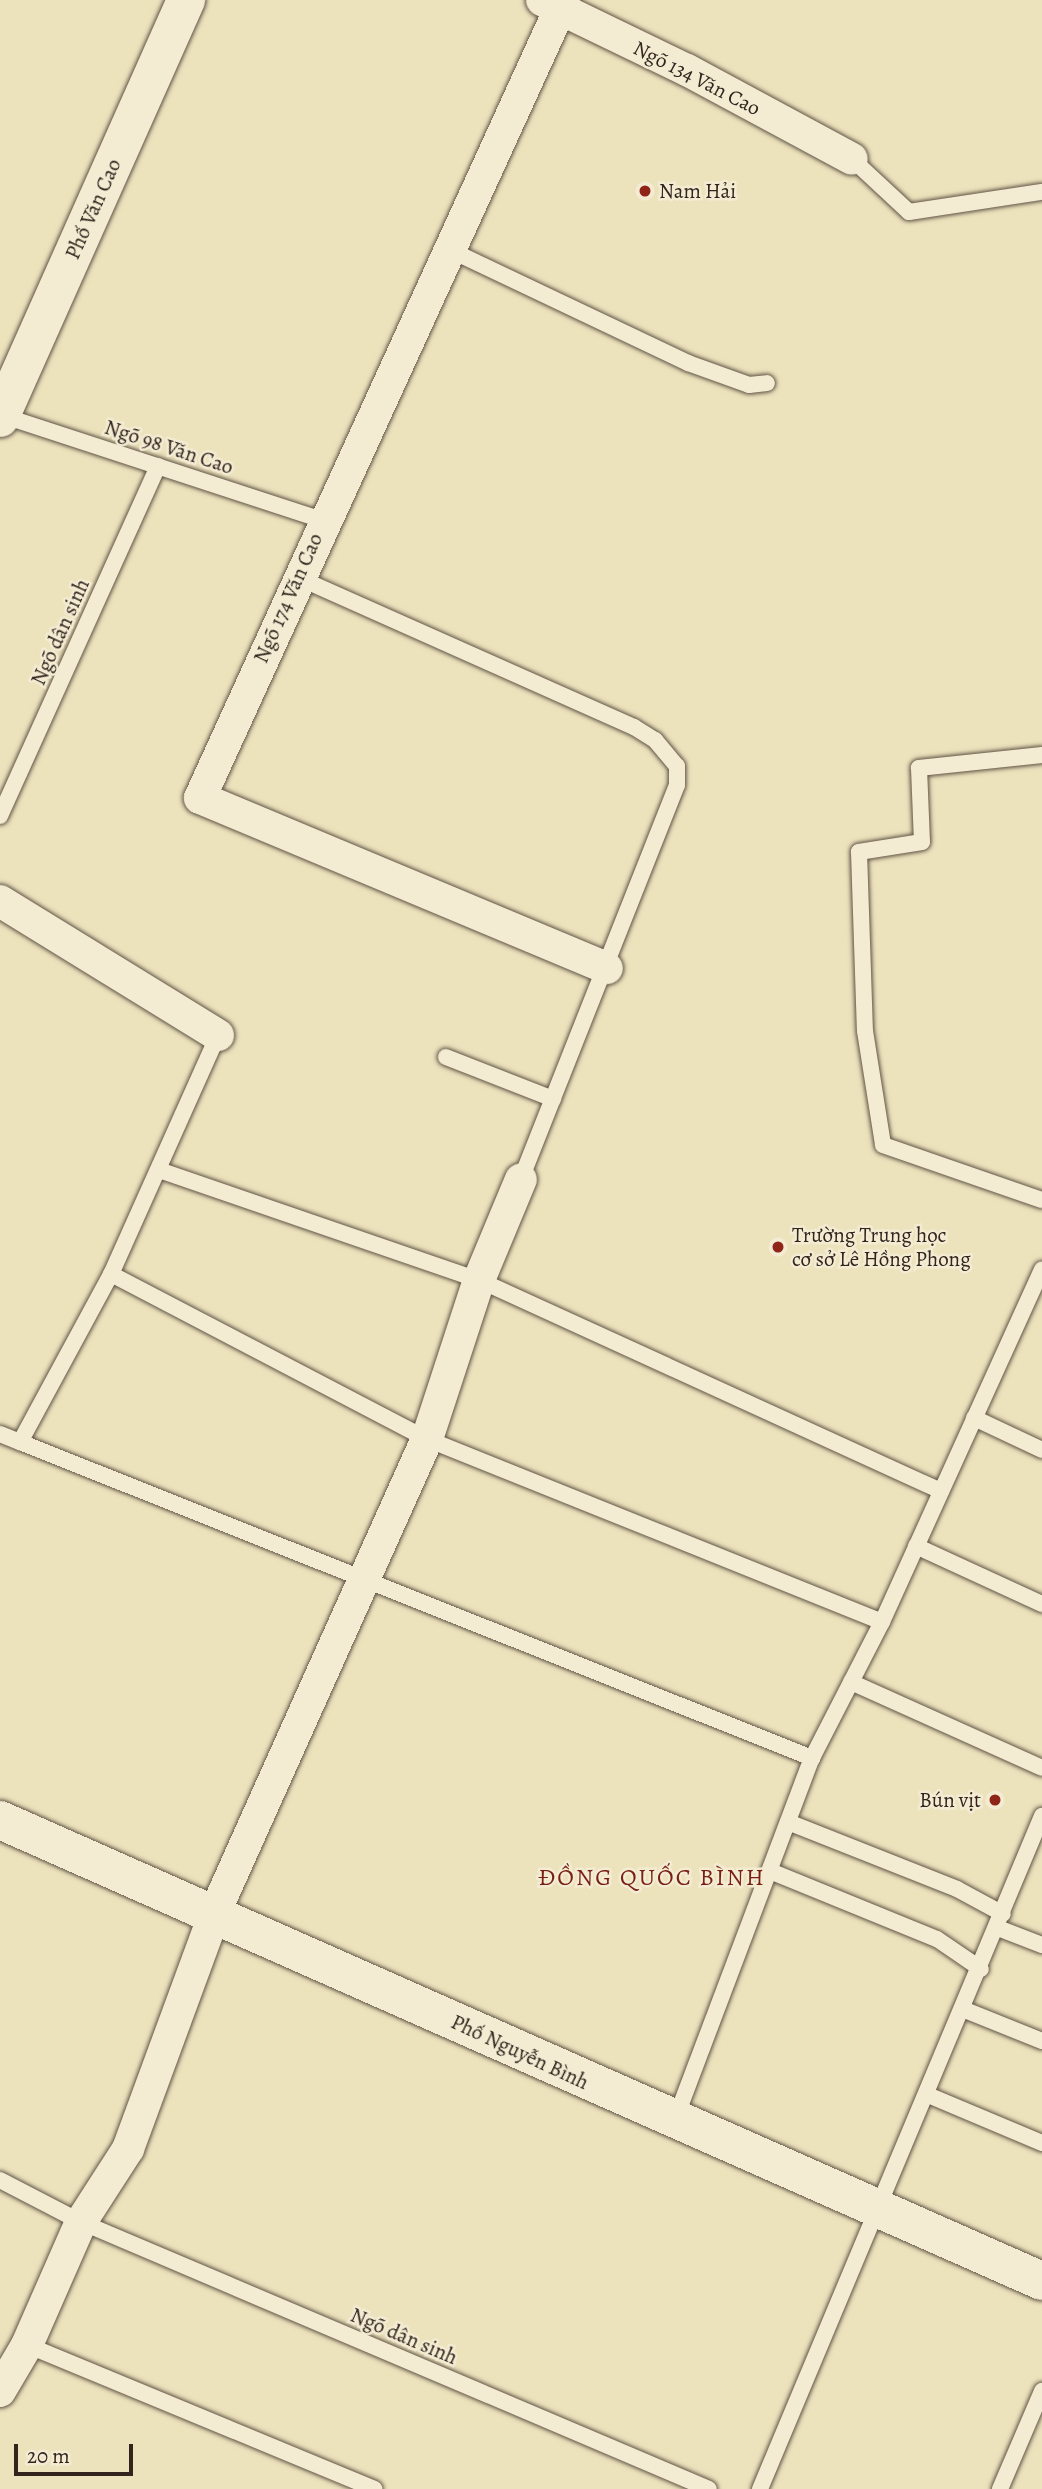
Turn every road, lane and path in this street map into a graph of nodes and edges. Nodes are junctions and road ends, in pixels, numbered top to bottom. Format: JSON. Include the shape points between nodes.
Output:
{"nodes":[{"id":1,"x":186,"y":0,"type":"edge"},
{"id":2,"x":555,"y":3,"type":"edge"},
{"id":3,"x":852,"y":159,"type":"joint"},
{"id":4,"x":1042,"y":192,"type":"edge"},
{"id":5,"x":448,"y":249,"type":"junction"},
{"id":6,"x":767,"y":383,"type":"dead end"},
{"id":7,"x":1,"y":417,"type":"edge"},
{"id":8,"x":158,"y":466,"type":"junction"},
{"id":9,"x":323,"y":520,"type":"junction"},
{"id":10,"x":297,"y":577,"type":"junction"},
{"id":11,"x":1042,"y":755,"type":"edge"},
{"id":12,"x":0,"y":816,"type":"edge"},
{"id":13,"x":0,"y":901,"type":"edge"},
{"id":14,"x":607,"y":968,"type":"junction"},
{"id":15,"x":218,"y":1035,"type":"joint"},
{"id":16,"x":446,"y":1057,"type":"dead end"},
{"id":17,"x":553,"y":1099,"type":"junction"},
{"id":18,"x":159,"y":1170,"type":"junction"},
{"id":19,"x":521,"y":1179,"type":"joint"},
{"id":20,"x":1042,"y":1200,"type":"edge"},
{"id":21,"x":1042,"y":1270,"type":"edge"},
{"id":22,"x":111,"y":1274,"type":"junction"},
{"id":23,"x":479,"y":1280,"type":"junction"},
{"id":24,"x":1038,"y":1288,"type":"edge"},
{"id":25,"x":974,"y":1418,"type":"junction"},
{"id":26,"x":0,"y":1434,"type":"edge"},
{"id":27,"x":427,"y":1439,"type":"junction"},
{"id":28,"x":20,"y":1442,"type":"junction"},
{"id":29,"x":1042,"y":1450,"type":"edge"},
{"id":30,"x":941,"y":1491,"type":"junction"},
{"id":31,"x":916,"y":1546,"type":"junction"},
{"id":32,"x":362,"y":1579,"type":"junction"},
{"id":33,"x":1042,"y":1604,"type":"edge"},
{"id":34,"x":882,"y":1622,"type":"junction"},
{"id":35,"x":851,"y":1682,"type":"junction"},
{"id":36,"x":812,"y":1758,"type":"junction"},
{"id":37,"x":1042,"y":1768,"type":"edge"},
{"id":38,"x":1042,"y":1816,"type":"edge"},
{"id":39,"x":0,"y":1820,"type":"edge"},
{"id":40,"x":788,"y":1822,"type":"junction"},
{"id":41,"x":1037,"y":1839,"type":"edge"},
{"id":42,"x":770,"y":1871,"type":"junction"},
{"id":43,"x":215,"y":1912,"type":"junction"},
{"id":44,"x":1001,"y":1921,"type":"junction"},
{"id":45,"x":1042,"y":1945,"type":"edge"},
{"id":46,"x":981,"y":1969,"type":"junction"},
{"id":47,"x":965,"y":2010,"type":"junction"},
{"id":48,"x":1042,"y":2041,"type":"edge"},
{"id":49,"x":928,"y":2095,"type":"junction"},
{"id":50,"x":674,"y":2123,"type":"junction"},
{"id":51,"x":1042,"y":2143,"type":"edge"},
{"id":52,"x":0,"y":2180,"type":"edge"},
{"id":53,"x":879,"y":2211,"type":"junction"},
{"id":54,"x":81,"y":2222,"type":"junction"},
{"id":55,"x":1042,"y":2281,"type":"edge"},
{"id":56,"x":27,"y":2345,"type":"junction"},
{"id":57,"x":4,"y":2377,"type":"edge"},
{"id":58,"x":1042,"y":2390,"type":"edge"},
{"id":59,"x":353,"y":2485,"type":"edge"},
{"id":60,"x":374,"y":2489,"type":"edge"},
{"id":61,"x":709,"y":2489,"type":"edge"},
{"id":62,"x":760,"y":2489,"type":"edge"},
{"id":63,"x":1000,"y":2489,"type":"edge"}],
"edges":[{"from":1,"to":7,"type":"street","name":"Phố Văn Cao"},
{"from":2,"to":3,"type":"street","name":"Ngõ 134 Văn Cao"},
{"from":2,"to":5,"type":"street","name":"Ngõ 174 Văn Cao"},
{"from":3,"to":4,"type":"lane","via":[[909,212]]},
{"from":5,"to":6,"type":"lane","via":[[688,363],[749,385]]},
{"from":5,"to":9,"type":"street","name":"Ngõ 174 Văn Cao"},
{"from":7,"to":8,"type":"lane","name":"Ngõ 98 Văn Cao"},
{"from":8,"to":9,"type":"lane","name":"Ngõ 98 Văn Cao"},
{"from":8,"to":12,"type":"lane","name":"Ngõ dân sinh"},
{"from":9,"to":10,"type":"street","name":"Ngõ 174 Văn Cao"},
{"from":10,"to":14,"type":"lane","via":[[634,727],[667,753],[677,766],[677,785]]},
{"from":10,"to":14,"type":"street","name":"Ngõ 174 Văn Cao","via":[[200,798]]},
{"from":11,"to":20,"type":"lane","via":[[919,768],[922,842],[859,852],[865,1031],[883,1145]]},
{"from":13,"to":15,"type":"street"},
{"from":14,"to":17,"type":"lane"},
{"from":15,"to":18,"type":"lane"},
{"from":16,"to":17,"type":"lane"},
{"from":17,"to":19,"type":"lane"},
{"from":18,"to":22,"type":"lane"},
{"from":18,"to":23,"type":"lane"},
{"from":19,"to":23,"type":"street"},
{"from":21,"to":24,"type":"lane"},
{"from":22,"to":27,"type":"lane"},
{"from":22,"to":28,"type":"lane"},
{"from":23,"to":27,"type":"street"},
{"from":23,"to":30,"type":"lane"},
{"from":24,"to":25,"type":"lane"},
{"from":25,"to":29,"type":"lane"},
{"from":25,"to":30,"type":"lane"},
{"from":26,"to":28,"type":"lane"},
{"from":27,"to":32,"type":"street"},
{"from":27,"to":34,"type":"lane"},
{"from":28,"to":32,"type":"lane"},
{"from":30,"to":31,"type":"lane"},
{"from":31,"to":33,"type":"lane"},
{"from":31,"to":34,"type":"lane"},
{"from":32,"to":36,"type":"lane"},
{"from":32,"to":43,"type":"street"},
{"from":34,"to":35,"type":"lane"},
{"from":35,"to":36,"type":"lane"},
{"from":35,"to":37,"type":"lane"},
{"from":36,"to":40,"type":"lane"},
{"from":38,"to":41,"type":"lane"},
{"from":39,"to":43,"type":"street","name":"Phố Nguyễn Bình"},
{"from":40,"to":42,"type":"lane"},
{"from":40,"to":44,"type":"lane","via":[[957,1889]]},
{"from":41,"to":44,"type":"lane"},
{"from":42,"to":46,"type":"lane","via":[[937,1939]]},
{"from":42,"to":50,"type":"lane"},
{"from":43,"to":50,"type":"street","name":"Phố Nguyễn Bình"},
{"from":43,"to":54,"type":"street","via":[[128,2150]]},
{"from":44,"to":45,"type":"lane"},
{"from":44,"to":46,"type":"lane"},
{"from":46,"to":47,"type":"lane"},
{"from":47,"to":48,"type":"lane"},
{"from":47,"to":49,"type":"lane"},
{"from":49,"to":51,"type":"lane"},
{"from":49,"to":53,"type":"lane"},
{"from":50,"to":53,"type":"street","name":"Phố Nguyễn Bình"},
{"from":52,"to":54,"type":"lane","name":"Ngõ dân sinh"},
{"from":53,"to":55,"type":"street","name":"Phố Nguyễn Bình"},
{"from":53,"to":62,"type":"lane"},
{"from":54,"to":56,"type":"street"},
{"from":54,"to":61,"type":"lane","name":"Ngõ dân sinh"},
{"from":56,"to":57,"type":"street"},
{"from":56,"to":59,"type":"lane"},
{"from":58,"to":63,"type":"lane"},
{"from":59,"to":60,"type":"lane"}]}
